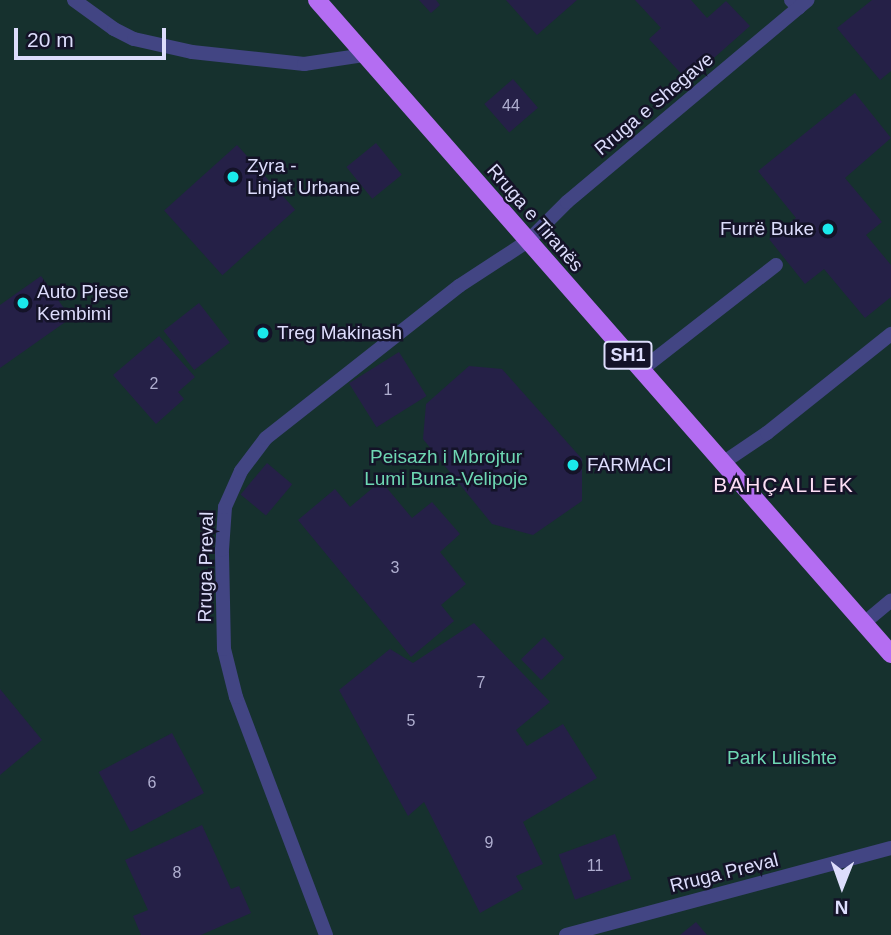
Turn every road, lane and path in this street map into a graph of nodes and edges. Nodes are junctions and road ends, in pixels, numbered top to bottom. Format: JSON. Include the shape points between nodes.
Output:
{"nodes":[{"id":1,"x":74,"y":0,"type":"edge"},
{"id":2,"x":317,"y":0,"type":"edge"},
{"id":3,"x":799,"y":3,"type":"edge"},
{"id":4,"x":365,"y":55,"type":"junction"},
{"id":5,"x":528,"y":241,"type":"junction"},
{"id":6,"x":776,"y":265,"type":"dead end"},
{"id":7,"x":891,"y":334,"type":"edge"},
{"id":8,"x":641,"y":370,"type":"junction"},
{"id":9,"x":723,"y":462,"type":"junction"},
{"id":10,"x":891,"y":600,"type":"edge"},
{"id":11,"x":864,"y":623,"type":"junction"},
{"id":12,"x":891,"y":654,"type":"edge"},
{"id":13,"x":891,"y":848,"type":"edge"},
{"id":14,"x":326,"y":935,"type":"edge"},
{"id":15,"x":566,"y":935,"type":"edge"}],
"edges":[{"from":1,"to":4,"type":"street","via":[[134,39],[192,52],[304,64]]},
{"from":2,"to":4,"type":"main road","name":"Rruga e Tiranës","number":"SH1"},
{"from":3,"to":5,"type":"street","name":"Rruga e Shegave","via":[[567,202]]},
{"from":4,"to":5,"type":"main road","name":"Rruga e Tiranës","number":"SH1"},
{"from":5,"to":8,"type":"main road","name":"Rruga e Tiranës","number":"SH1"},
{"from":5,"to":14,"type":"street","name":"Rruga Preval","via":[[459,286],[266,438],[241,471],[225,507],[224,649],[236,697]]},
{"from":6,"to":8,"type":"street"},
{"from":7,"to":9,"type":"street","via":[[767,433]]},
{"from":8,"to":9,"type":"main road","name":"Rruga e Tiranës","number":"SH1"},
{"from":9,"to":11,"type":"main road","name":"Rruga e Tiranës","number":"SH1"},
{"from":10,"to":11,"type":"street"},
{"from":11,"to":12,"type":"main road","name":"Rruga e Tiranës","number":"SH1"},
{"from":13,"to":15,"type":"street","name":"Rruga Preval"}]}
